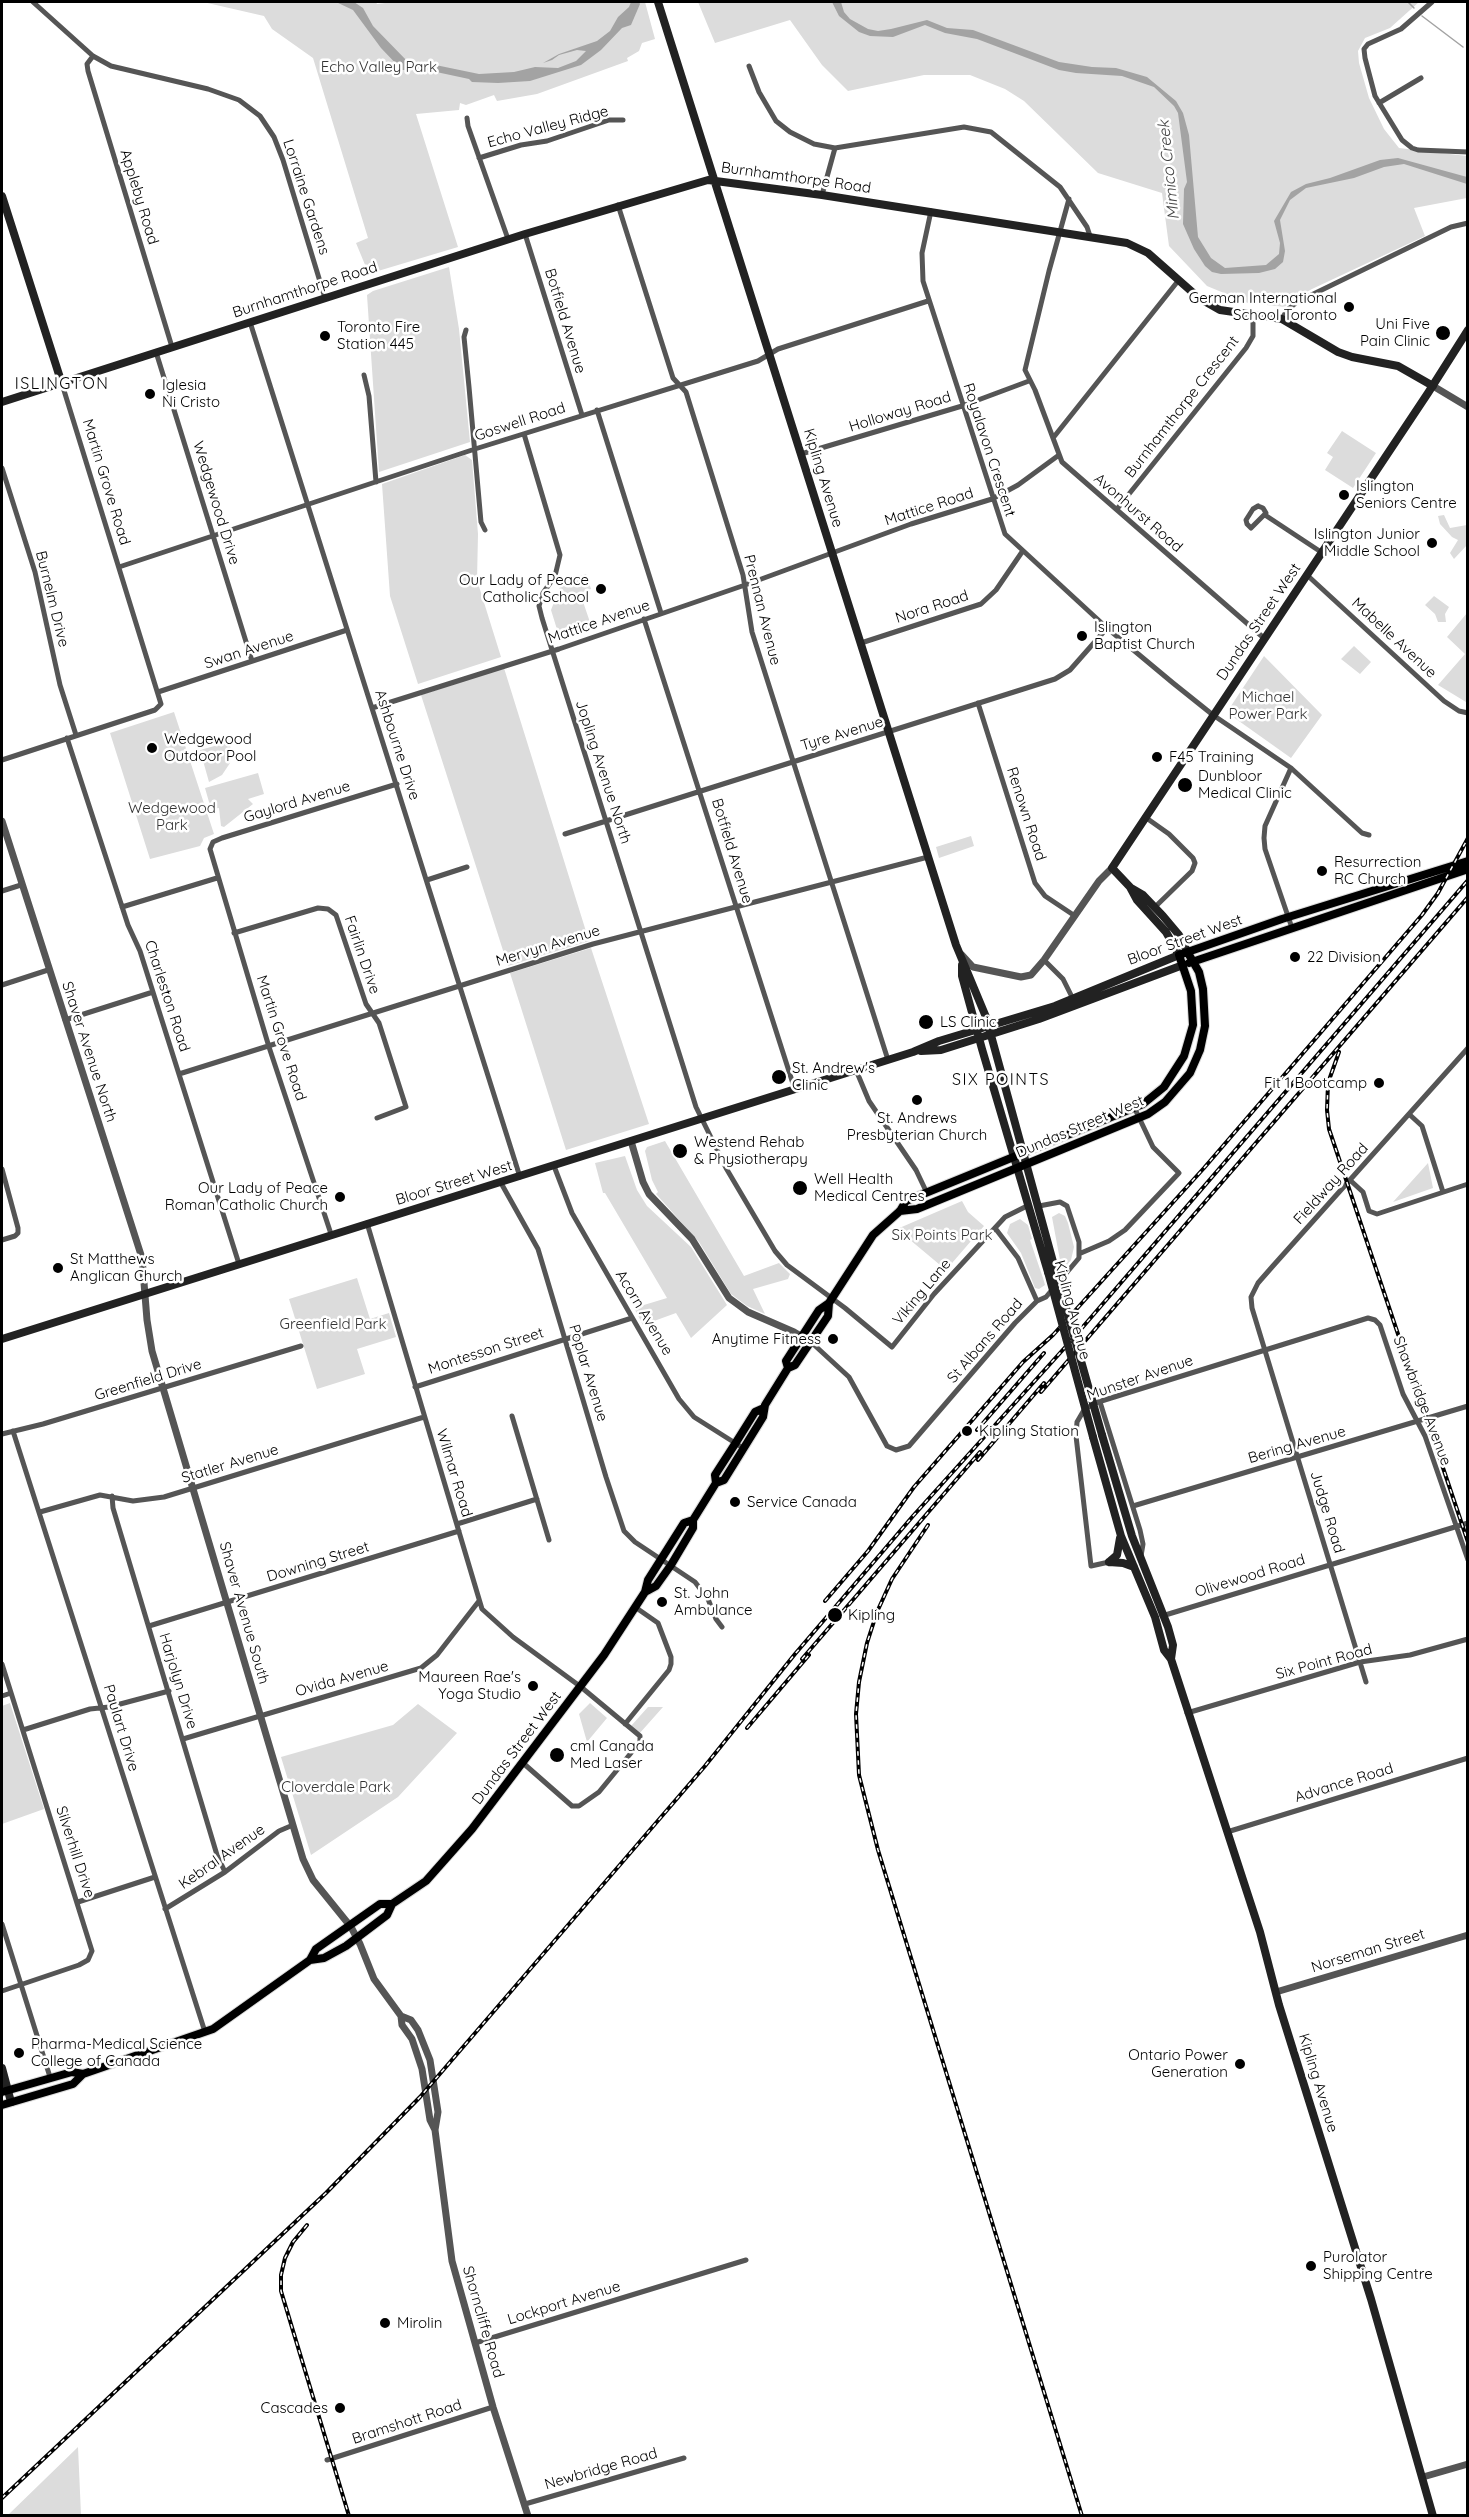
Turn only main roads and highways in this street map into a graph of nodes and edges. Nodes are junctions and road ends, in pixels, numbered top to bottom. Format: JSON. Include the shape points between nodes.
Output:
{"nodes":[{"id":1,"x":658,"y":2,"type":"edge"},
{"id":2,"x":714,"y":180,"type":"junction"},
{"id":3,"x":2,"y":196,"type":"edge"},
{"id":4,"x":1467,"y":330,"type":"edge"},
{"id":5,"x":62,"y":384,"type":"junction"},
{"id":6,"x":1433,"y":386,"type":"junction"},
{"id":7,"x":2,"y":402,"type":"edge"},
{"id":8,"x":1467,"y":861,"type":"edge"},
{"id":9,"x":1467,"y":869,"type":"edge"},
{"id":10,"x":1130,"y":887,"type":"junction"},
{"id":11,"x":1184,"y":954,"type":"junction"},
{"id":12,"x":1193,"y":961,"type":"junction"},
{"id":13,"x":962,"y":963,"type":"junction"},
{"id":14,"x":1183,"y":965,"type":"junction"},
{"id":15,"x":990,"y":1030,"type":"junction"},
{"id":16,"x":978,"y":1034,"type":"junction"},
{"id":17,"x":1024,"y":1152,"type":"junction"},
{"id":18,"x":1015,"y":1155,"type":"junction"},
{"id":19,"x":1027,"y":1164,"type":"junction"},
{"id":20,"x":1018,"y":1167,"type":"junction"},
{"id":21,"x":900,"y":1211,"type":"junction"},
{"id":22,"x":1051,"y":1270,"type":"junction"},
{"id":23,"x":831,"y":1301,"type":"junction"},
{"id":24,"x":2,"y":1339,"type":"edge"},
{"id":25,"x":788,"y":1368,"type":"junction"},
{"id":26,"x":1097,"y":1436,"type":"junction"},
{"id":27,"x":693,"y":1520,"type":"junction"},
{"id":28,"x":1121,"y":1536,"type":"junction"},
{"id":29,"x":1134,"y":1568,"type":"junction"},
{"id":30,"x":645,"y":1592,"type":"junction"},
{"id":31,"x":1160,"y":1616,"type":"junction"},
{"id":32,"x":392,"y":1904,"type":"junction"},
{"id":33,"x":310,"y":1960,"type":"junction"},
{"id":34,"x":2,"y":2068,"type":"edge"},
{"id":35,"x":83,"y":2074,"type":"junction"},
{"id":36,"x":4,"y":2092,"type":"edge"},
{"id":37,"x":6,"y":2104,"type":"edge"},
{"id":38,"x":1433,"y":2516,"type":"edge"}],
"edges":[{"from":1,"to":2,"type":"main road","name":"Kipling Avenue"},
{"from":2,"to":5,"type":"main road","name":"Burnhamthorpe Road","via":[[698,181],[508,239]]},
{"from":2,"to":6,"type":"main road","name":"Burnhamthorpe Road","via":[[1060,231],[1138,247],[1199,298],[1220,310],[1282,319],[1341,353],[1398,366]]},
{"from":2,"to":13,"type":"main road","name":"Kipling Avenue"},
{"from":3,"to":5,"type":"main road","name":"Martin Grove Road"},
{"from":4,"to":6,"type":"main road","name":"Dundas Street West"},
{"from":5,"to":7,"type":"main road","name":"Burnhamthorpe Road"},
{"from":6,"to":10,"type":"main road","name":"Dundas Street West","via":[[1112,868]]},
{"from":8,"to":11,"type":"main road","name":"Bloor Street West"},
{"from":9,"to":12,"type":"main road","name":"Bloor Street West"},
{"from":10,"to":11,"type":"main road","name":"Dundas Street West"},
{"from":10,"to":11,"type":"main road","name":"Dundas Street West","via":[[1143,895],[1174,928]]},
{"from":11,"to":12,"type":"main road","name":"Dundas Street West"},
{"from":11,"to":14,"type":"main road","name":"Dundas Street West"},
{"from":11,"to":15,"type":"main road","name":"Bloor Street West"},
{"from":12,"to":14,"type":"main road","name":"Bloor Street West"},
{"from":12,"to":19,"type":"main road","name":"Dundas Street West","via":[[1205,998],[1205,1026],[1200,1050],[1179,1088],[1138,1118]]},
{"from":13,"to":15,"type":"main road","name":"Kipling Avenue"},
{"from":13,"to":16,"type":"main road","name":"Kipling Avenue"},
{"from":14,"to":15,"type":"main road","name":"Bloor Street West","via":[[1067,1009]]},
{"from":14,"to":17,"type":"main road","name":"Dundas Street West","via":[[1193,1025],[1187,1049],[1164,1087],[1134,1107]]},
{"from":15,"to":16,"type":"main road","name":"Bloor Street West"},
{"from":15,"to":17,"type":"main road","name":"Kipling Avenue"},
{"from":16,"to":18,"type":"main road","name":"Kipling Avenue"},
{"from":16,"to":24,"type":"main road","name":"Bloor Street West","via":[[939,1041],[795,1090]]},
{"from":17,"to":18,"type":"main road","name":"Dundas Street West"},
{"from":17,"to":19,"type":"main road","name":"Kipling Avenue"},
{"from":18,"to":20,"type":"main road","name":"Kipling Avenue"},
{"from":18,"to":21,"type":"main road","name":"Dundas Street West","via":[[926,1191],[906,1201]]},
{"from":19,"to":20,"type":"main road","name":"Dundas Street West"},
{"from":19,"to":22,"type":"main road","name":"Kipling Avenue"},
{"from":20,"to":21,"type":"main road","name":"Dundas Street West","via":[[917,1209]]},
{"from":20,"to":22,"type":"main road","name":"Kipling Avenue"},
{"from":21,"to":23,"type":"main road","name":"Dundas Street West","via":[[864,1246]]},
{"from":22,"to":26,"type":"main road","name":"Kipling Avenue","bridge":true},
{"from":23,"to":25,"type":"main road","name":"Dundas Street West","via":[[828,1316],[795,1365]]},
{"from":23,"to":25,"type":"main road","name":"Dundas Street West","via":[[819,1310],[802,1336],[786,1361]]},
{"from":25,"to":27,"type":"main road","name":"Dundas Street West","via":[[764,1408],[755,1412],[724,1480],[716,1483]]},
{"from":26,"to":28,"type":"main road","name":"Kipling Avenue"},
{"from":26,"to":31,"type":"main road","name":"Kipling Avenue"},
{"from":27,"to":30,"type":"main road","name":"Dundas Street West","via":[[684,1523],[648,1580]]},
{"from":27,"to":30,"type":"main road","name":"Dundas Street West","via":[[693,1528],[670,1565],[656,1586]]},
{"from":28,"to":29,"type":"main road","name":"Kipling Avenue"},
{"from":28,"to":29,"type":"main road","via":[[1119,1551],[1109,1562]]},
{"from":29,"to":31,"type":"main road","name":"Kipling Avenue"},
{"from":30,"to":32,"type":"main road","name":"Dundas Street West","via":[[581,1687],[472,1829],[426,1881]]},
{"from":31,"to":38,"type":"main road","name":"Kipling Avenue","via":[[1164,1650],[1171,1659],[1260,1932]]},
{"from":32,"to":33,"type":"main road","name":"Dundas Street West","via":[[387,1915],[357,1938],[324,1958]]},
{"from":32,"to":33,"type":"main road","name":"Dundas Street West","via":[[380,1904],[316,1949]]},
{"from":33,"to":35,"type":"main road","name":"Dundas Street West","via":[[205,2032]]},
{"from":34,"to":36,"type":"main road"},
{"from":35,"to":36,"type":"main road","name":"Dundas Street West","via":[[72,2072]]},
{"from":35,"to":37,"type":"main road","name":"Dundas Street West","via":[[73,2084]]},
{"from":36,"to":37,"type":"main road"}]}
